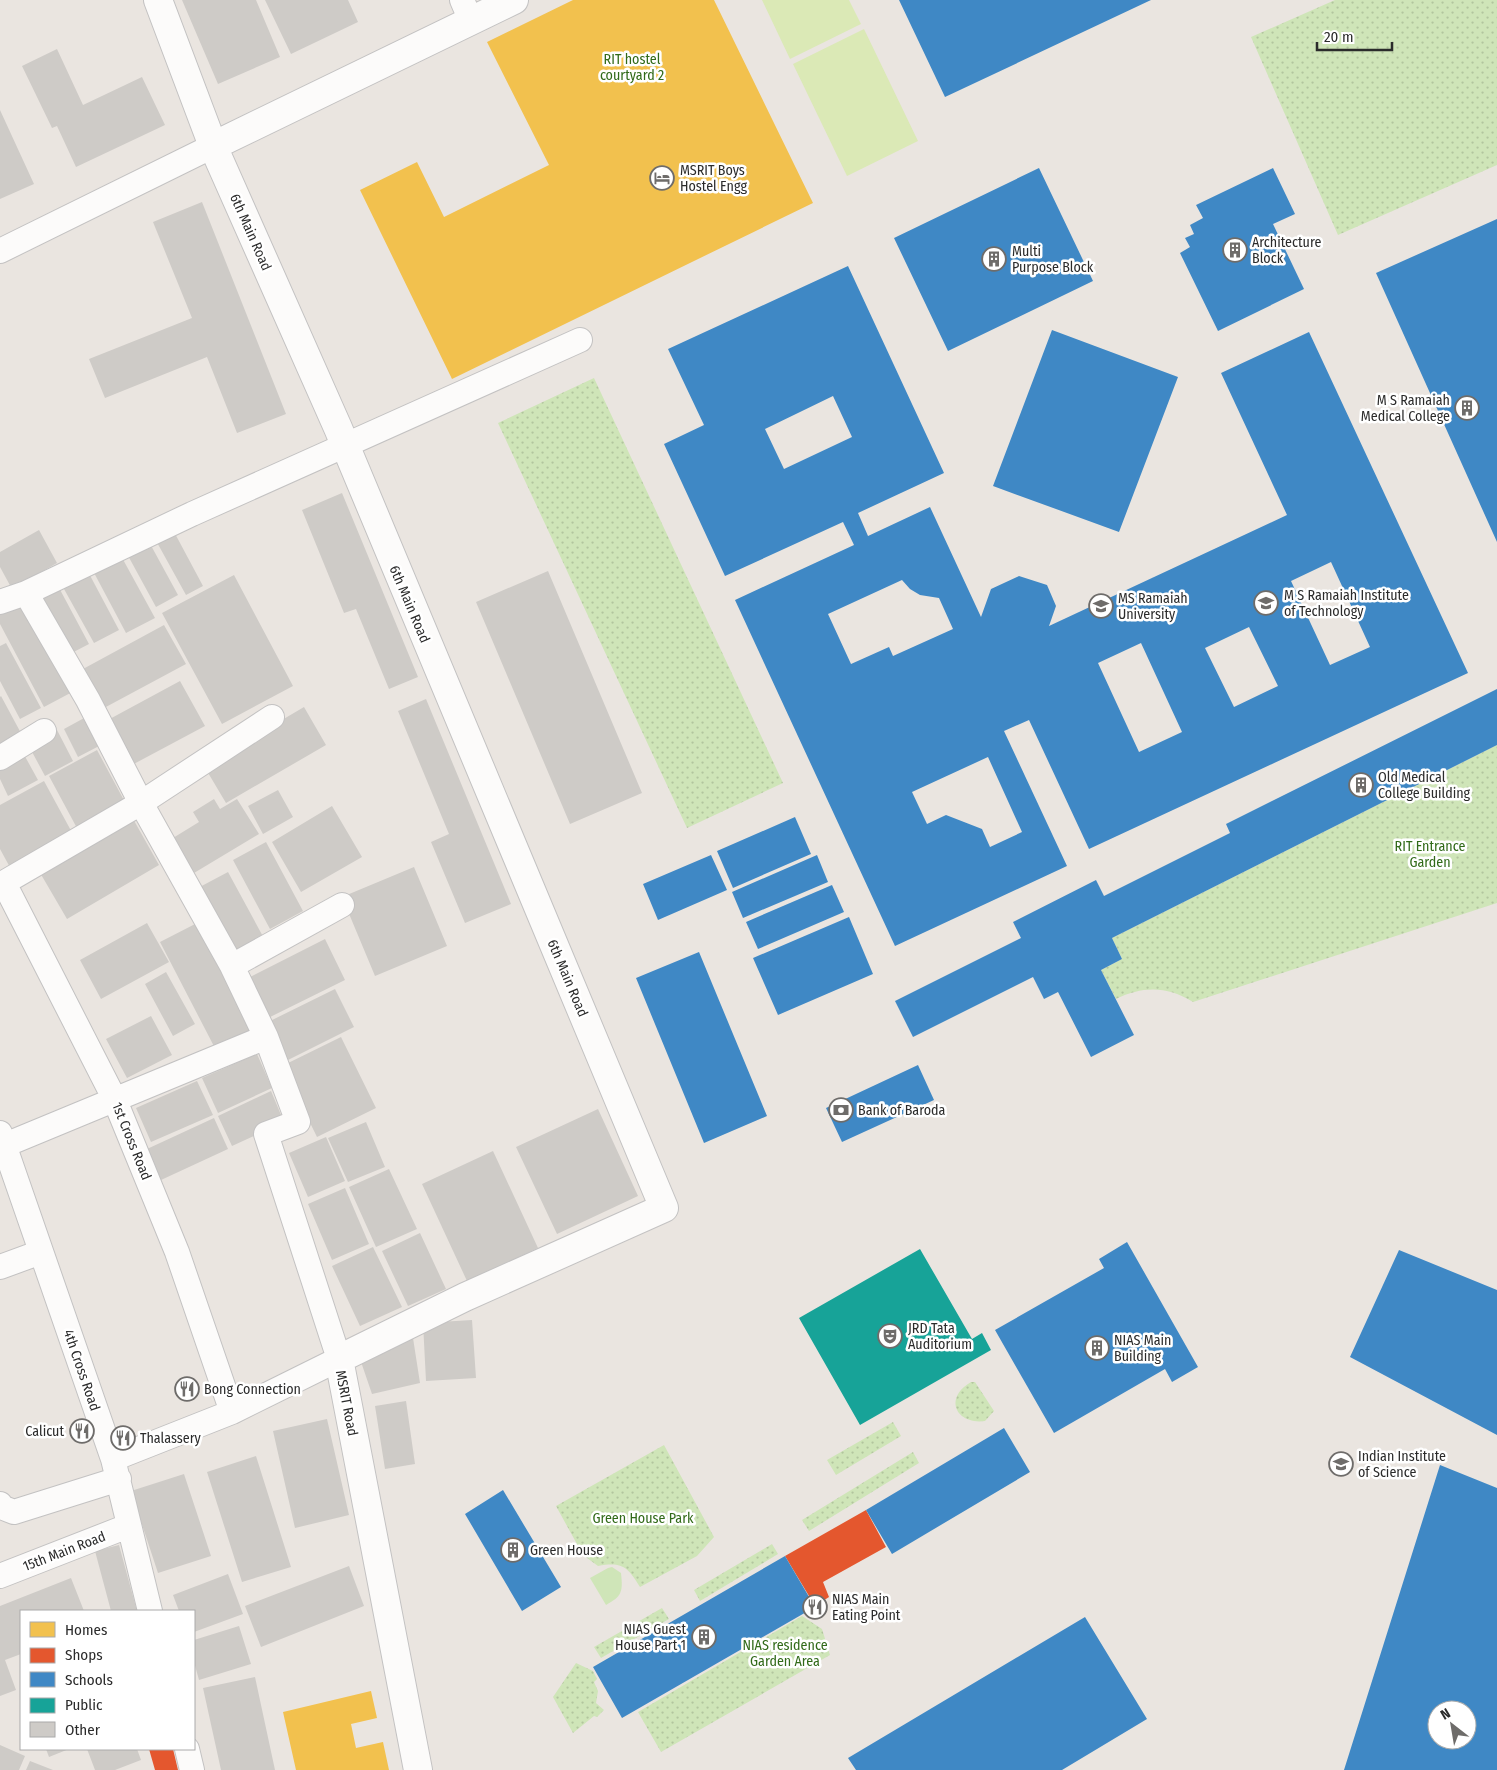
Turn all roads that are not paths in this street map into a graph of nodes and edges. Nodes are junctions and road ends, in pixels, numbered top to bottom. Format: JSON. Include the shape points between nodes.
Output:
{"nodes":[{"id":1,"x":158,"y":0,"type":"edge"},
{"id":2,"x":514,"y":0,"type":"edge"},
{"id":3,"x":467,"y":10,"type":"edge"},
{"id":4,"x":213,"y":146,"type":"junction"},
{"id":5,"x":0,"y":251,"type":"edge"},
{"id":6,"x":580,"y":340,"type":"dead end"},
{"id":7,"x":344,"y":447,"type":"junction"},
{"id":8,"x":26,"y":594,"type":"junction"},
{"id":9,"x":0,"y":602,"type":"edge"},
{"id":10,"x":272,"y":717,"type":"dead end"},
{"id":11,"x":44,"y":731,"type":"dead end"},
{"id":12,"x":0,"y":758,"type":"edge"},
{"id":13,"x":141,"y":803,"type":"junction"},
{"id":14,"x":2,"y":884,"type":"edge"},
{"id":15,"x":342,"y":905,"type":"dead end"},
{"id":16,"x":232,"y":966,"type":"junction"},
{"id":17,"x":266,"y":1037,"type":"junction"},
{"id":18,"x":114,"y":1098,"type":"junction"},
{"id":19,"x":2,"y":1139,"type":"edge"},
{"id":20,"x":664,"y":1208,"type":"joint"},
{"id":21,"x":41,"y":1252,"type":"junction"},
{"id":22,"x":0,"y":1267,"type":"edge"},
{"id":23,"x":339,"y":1359,"type":"junction"},
{"id":24,"x":232,"y":1412,"type":"junction"},
{"id":25,"x":116,"y":1469,"type":"junction"},
{"id":26,"x":0,"y":1504,"type":"edge"},
{"id":27,"x":128,"y":1526,"type":"junction"},
{"id":28,"x":0,"y":1576,"type":"edge"},
{"id":29,"x":150,"y":1610,"type":"edge"},
{"id":30,"x":186,"y":1750,"type":"edge"},
{"id":31,"x":192,"y":1770,"type":"edge"},
{"id":32,"x":418,"y":1770,"type":"edge"}],
"edges":[{"from":1,"to":4,"type":"street","name":"6th Main Road"},
{"from":2,"to":3,"type":"street"},
{"from":3,"to":4,"type":"street"},
{"from":4,"to":5,"type":"street"},
{"from":4,"to":7,"type":"street","name":"6th Main Road"},
{"from":6,"to":7,"type":"street"},
{"from":7,"to":8,"type":"street","via":[[192,514]]},
{"from":7,"to":20,"type":"street","name":"6th Main Road"},
{"from":8,"to":9,"type":"street"},
{"from":8,"to":13,"type":"street","via":[[88,700]]},
{"from":10,"to":13,"type":"street"},
{"from":11,"to":12,"type":"street"},
{"from":13,"to":14,"type":"street"},
{"from":13,"to":16,"type":"street"},
{"from":14,"to":18,"type":"street","name":"1st Cross Road"},
{"from":15,"to":16,"type":"street"},
{"from":16,"to":17,"type":"street"},
{"from":17,"to":18,"type":"street"},
{"from":17,"to":23,"type":"street","via":[[298,1122],[266,1134]]},
{"from":18,"to":19,"type":"street"},
{"from":18,"to":24,"type":"street","name":"1st Cross Road","via":[[177,1252]]},
{"from":19,"to":21,"type":"street","name":"4th Cross Road"},
{"from":20,"to":23,"type":"street","name":"MSRIT Road","via":[[465,1297]]},
{"from":21,"to":22,"type":"street"},
{"from":21,"to":25,"type":"street","name":"4th Cross Road"},
{"from":23,"to":24,"type":"street"},
{"from":23,"to":32,"type":"street","name":"MSRIT Road"},
{"from":24,"to":25,"type":"street"},
{"from":25,"to":26,"type":"street","via":[[14,1512]]},
{"from":25,"to":27,"type":"street","name":"4th Cross Road"},
{"from":27,"to":28,"type":"street","name":"15th Main Road"},
{"from":27,"to":29,"type":"street","name":"4th Cross Road"},
{"from":30,"to":31,"type":"street"}]}
